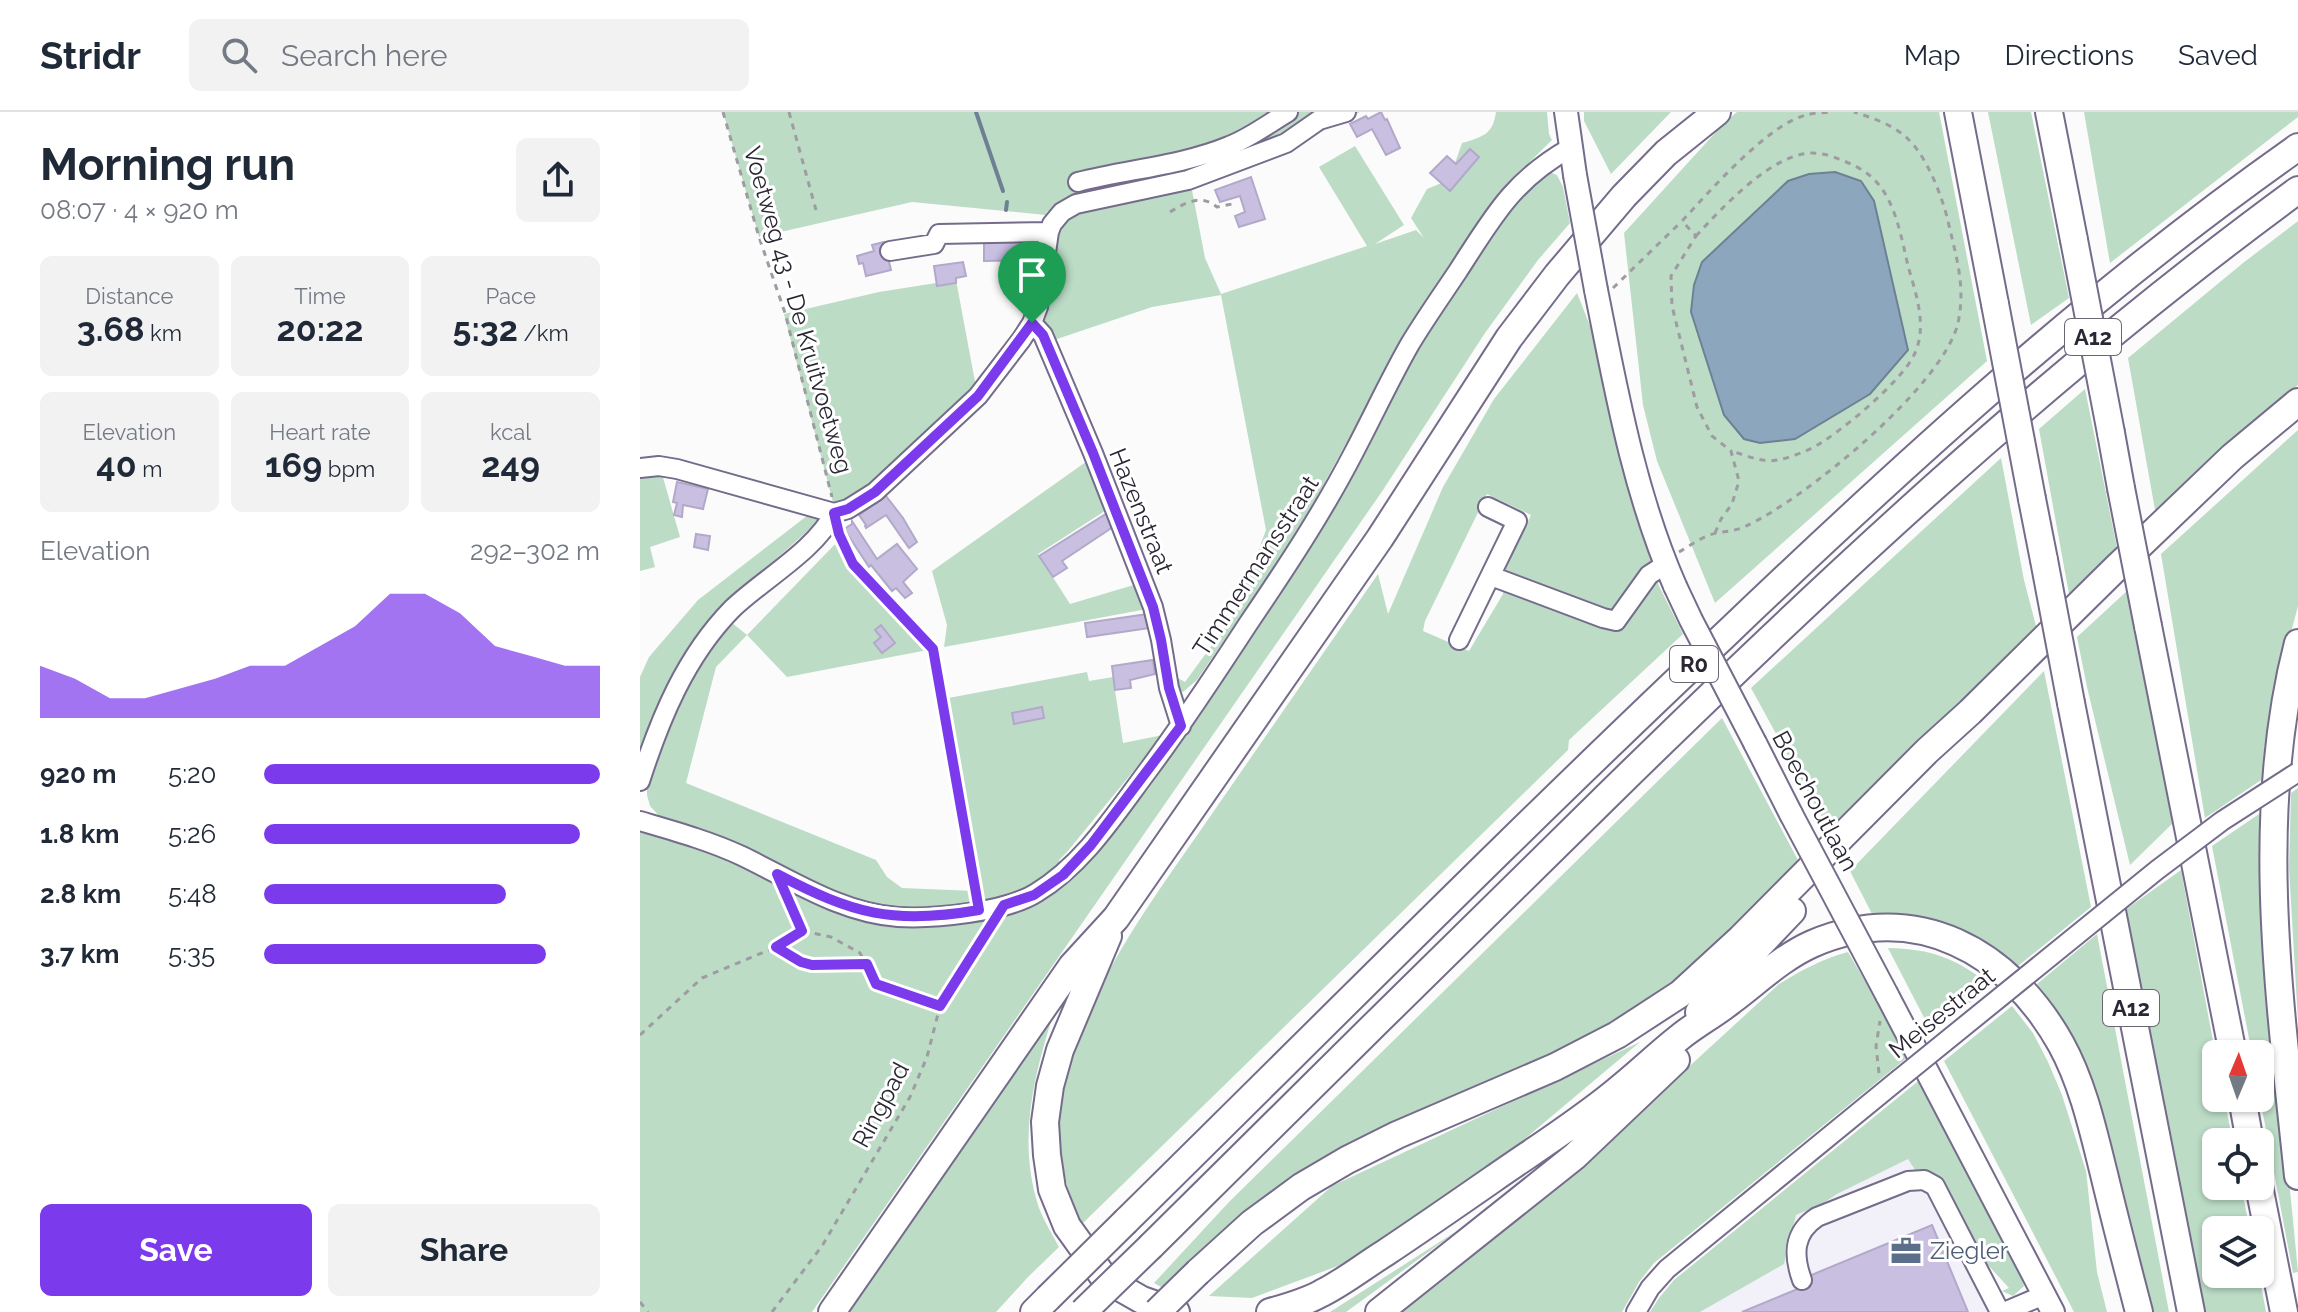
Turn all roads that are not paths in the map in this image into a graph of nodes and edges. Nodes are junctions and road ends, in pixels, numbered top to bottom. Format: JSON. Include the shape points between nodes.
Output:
{"nodes":[{"id":1,"x":1288,"y":112,"type":"edge"},
{"id":2,"x":1346,"y":112,"type":"edge"},
{"id":3,"x":1566,"y":112,"type":"edge"},
{"id":4,"x":1695,"y":112,"type":"edge"},
{"id":5,"x":1717,"y":112,"type":"edge"},
{"id":6,"x":1958,"y":112,"type":"edge"},
{"id":7,"x":2049,"y":112,"type":"edge"},
{"id":8,"x":2298,"y":147,"type":"edge"},
{"id":9,"x":1570,"y":148,"type":"junction"},
{"id":10,"x":1666,"y":153,"type":"junction"},
{"id":11,"x":1078,"y":182,"type":"dead end"},
{"id":12,"x":2298,"y":190,"type":"edge"},
{"id":13,"x":1049,"y":232,"type":"junction"},
{"id":14,"x":890,"y":251,"type":"dead end"},
{"id":15,"x":1032,"y":323,"type":"junction"},
{"id":16,"x":2298,"y":402,"type":"edge"},
{"id":17,"x":640,"y":468,"type":"edge"},
{"id":18,"x":1488,"y":507,"type":"dead end"},
{"id":19,"x":834,"y":513,"type":"junction"},
{"id":20,"x":1672,"y":558,"type":"junction"},
{"id":21,"x":1491,"y":576,"type":"junction"},
{"id":22,"x":1459,"y":640,"type":"dead end"},
{"id":23,"x":2298,"y":643,"type":"edge"},
{"id":24,"x":1970,"y":712,"type":"junction"},
{"id":25,"x":1181,"y":726,"type":"junction"},
{"id":26,"x":2298,"y":772,"type":"edge"},
{"id":27,"x":640,"y":781,"type":"edge"},
{"id":28,"x":640,"y":821,"type":"edge"},
{"id":29,"x":1116,"y":918,"type":"junction"},
{"id":30,"x":1730,"y":1002,"type":"junction"},
{"id":31,"x":1681,"y":1036,"type":"junction"},
{"id":32,"x":2230,"y":1040,"type":"edge"},
{"id":33,"x":2298,"y":1176,"type":"edge"},
{"id":34,"x":2262,"y":1200,"type":"edge"},
{"id":35,"x":1802,"y":1280,"type":"dead end"},
{"id":36,"x":2049,"y":1303,"type":"edge"},
{"id":37,"x":1041,"y":1305,"type":"edge"},
{"id":38,"x":832,"y":1312,"type":"edge"},
{"id":39,"x":1083,"y":1312,"type":"edge"},
{"id":40,"x":1157,"y":1312,"type":"edge"},
{"id":41,"x":1176,"y":1312,"type":"edge"},
{"id":42,"x":1270,"y":1312,"type":"edge"},
{"id":43,"x":1379,"y":1312,"type":"edge"},
{"id":44,"x":1636,"y":1312,"type":"edge"},
{"id":45,"x":2002,"y":1312,"type":"edge"},
{"id":46,"x":2139,"y":1312,"type":"edge"},
{"id":47,"x":2191,"y":1312,"type":"edge"},
{"id":48,"x":2284,"y":1312,"type":"edge"}],
"edges":[{"from":1,"to":11,"type":"street","via":[[1229,146],[1188,160]]},
{"from":2,"to":13,"type":"street","via":[[1319,120],[1286,143],[1188,180],[1076,204],[1056,218]]},
{"from":3,"to":9,"type":"main road"},
{"from":4,"to":10,"type":"highway"},
{"from":5,"to":10,"type":"highway"},
{"from":6,"to":47,"type":"highway","number":"A12","bridge":true},
{"from":7,"to":32,"type":"highway","number":"A12","bridge":true},
{"from":8,"to":37,"type":"highway","number":"R0","bridge":true,"via":[[2152,256],[1872,495],[1593,760]]},
{"from":9,"to":20,"type":"main road","name":"Boechoutlaan","bridge":true,"via":[[1604,290],[1625,434],[1646,510]]},
{"from":9,"to":25,"type":"street","name":"Timmermansstraat","via":[[1526,177],[1492,218],[1411,343],[1325,506]]},
{"from":10,"to":29,"type":"highway","via":[[1614,207],[1509,338],[1380,538]]},
{"from":12,"to":39,"type":"highway","number":"R0","bridge":true,"via":[[2156,299],[1866,548]]},
{"from":13,"to":14,"type":"street","via":[[939,234],[934,244]]},
{"from":13,"to":15,"type":"street"},
{"from":15,"to":19,"type":"street","via":[[978,396],[875,492]]},
{"from":15,"to":25,"type":"street","name":"Hazenstraat","via":[[1043,335],[1143,580]]},
{"from":16,"to":24,"type":"highway","via":[[2232,457]]},
{"from":17,"to":19,"type":"street","via":[[677,469]]},
{"from":18,"to":21,"type":"street","via":[[1517,521]]},
{"from":19,"to":27,"type":"street","via":[[829,524],[732,610],[703,644],[670,700]]},
{"from":20,"to":21,"type":"street","via":[[1649,575],[1616,621]]},
{"from":20,"to":36,"type":"main road","name":"Boechoutlaan","bridge":true,"via":[[1675,586],[1703,643]]},
{"from":21,"to":22,"type":"street"},
{"from":23,"to":33,"type":"highway","via":[[2281,722],[2273,866]]},
{"from":24,"to":31,"type":"highway","via":[[1935,760],[1710,997]]},
{"from":24,"to":40,"type":"highway","bridge":true,"via":[[1680,994],[1555,1067],[1397,1135],[1301,1187],[1252,1223]]},
{"from":25,"to":28,"type":"street","name":"Timmermansstraat","via":[[1063,875],[1034,895],[946,916],[882,915],[844,905],[739,855]]},
{"from":26,"to":44,"type":"street","name":"Meisestraat","bridge":true,"via":[[2157,870],[1891,1086],[1667,1269]]},
{"from":29,"to":38,"type":"highway","via":[[1072,966]]},
{"from":29,"to":41,"type":"highway","via":[[1060,1050],[1048,1098],[1045,1122],[1052,1189],[1067,1226],[1105,1279]]},
{"from":30,"to":31,"type":"highway"},
{"from":30,"to":43,"type":"highway","via":[[1662,1076],[1575,1156]]},
{"from":30,"to":46,"type":"highway","via":[[1783,960],[1810,945],[1857,931],[1909,929],[1939,935],[1988,959],[2031,999],[2073,1070]]},
{"from":31,"to":42,"type":"highway","via":[[1612,1095],[1438,1218],[1322,1293]]},
{"from":34,"to":48,"type":"highway"},
{"from":35,"to":45,"type":"street","via":[[1795,1250],[1810,1222],[1908,1181],[1924,1180],[1935,1186]]},
{"from":36,"to":45,"type":"street"}]}
